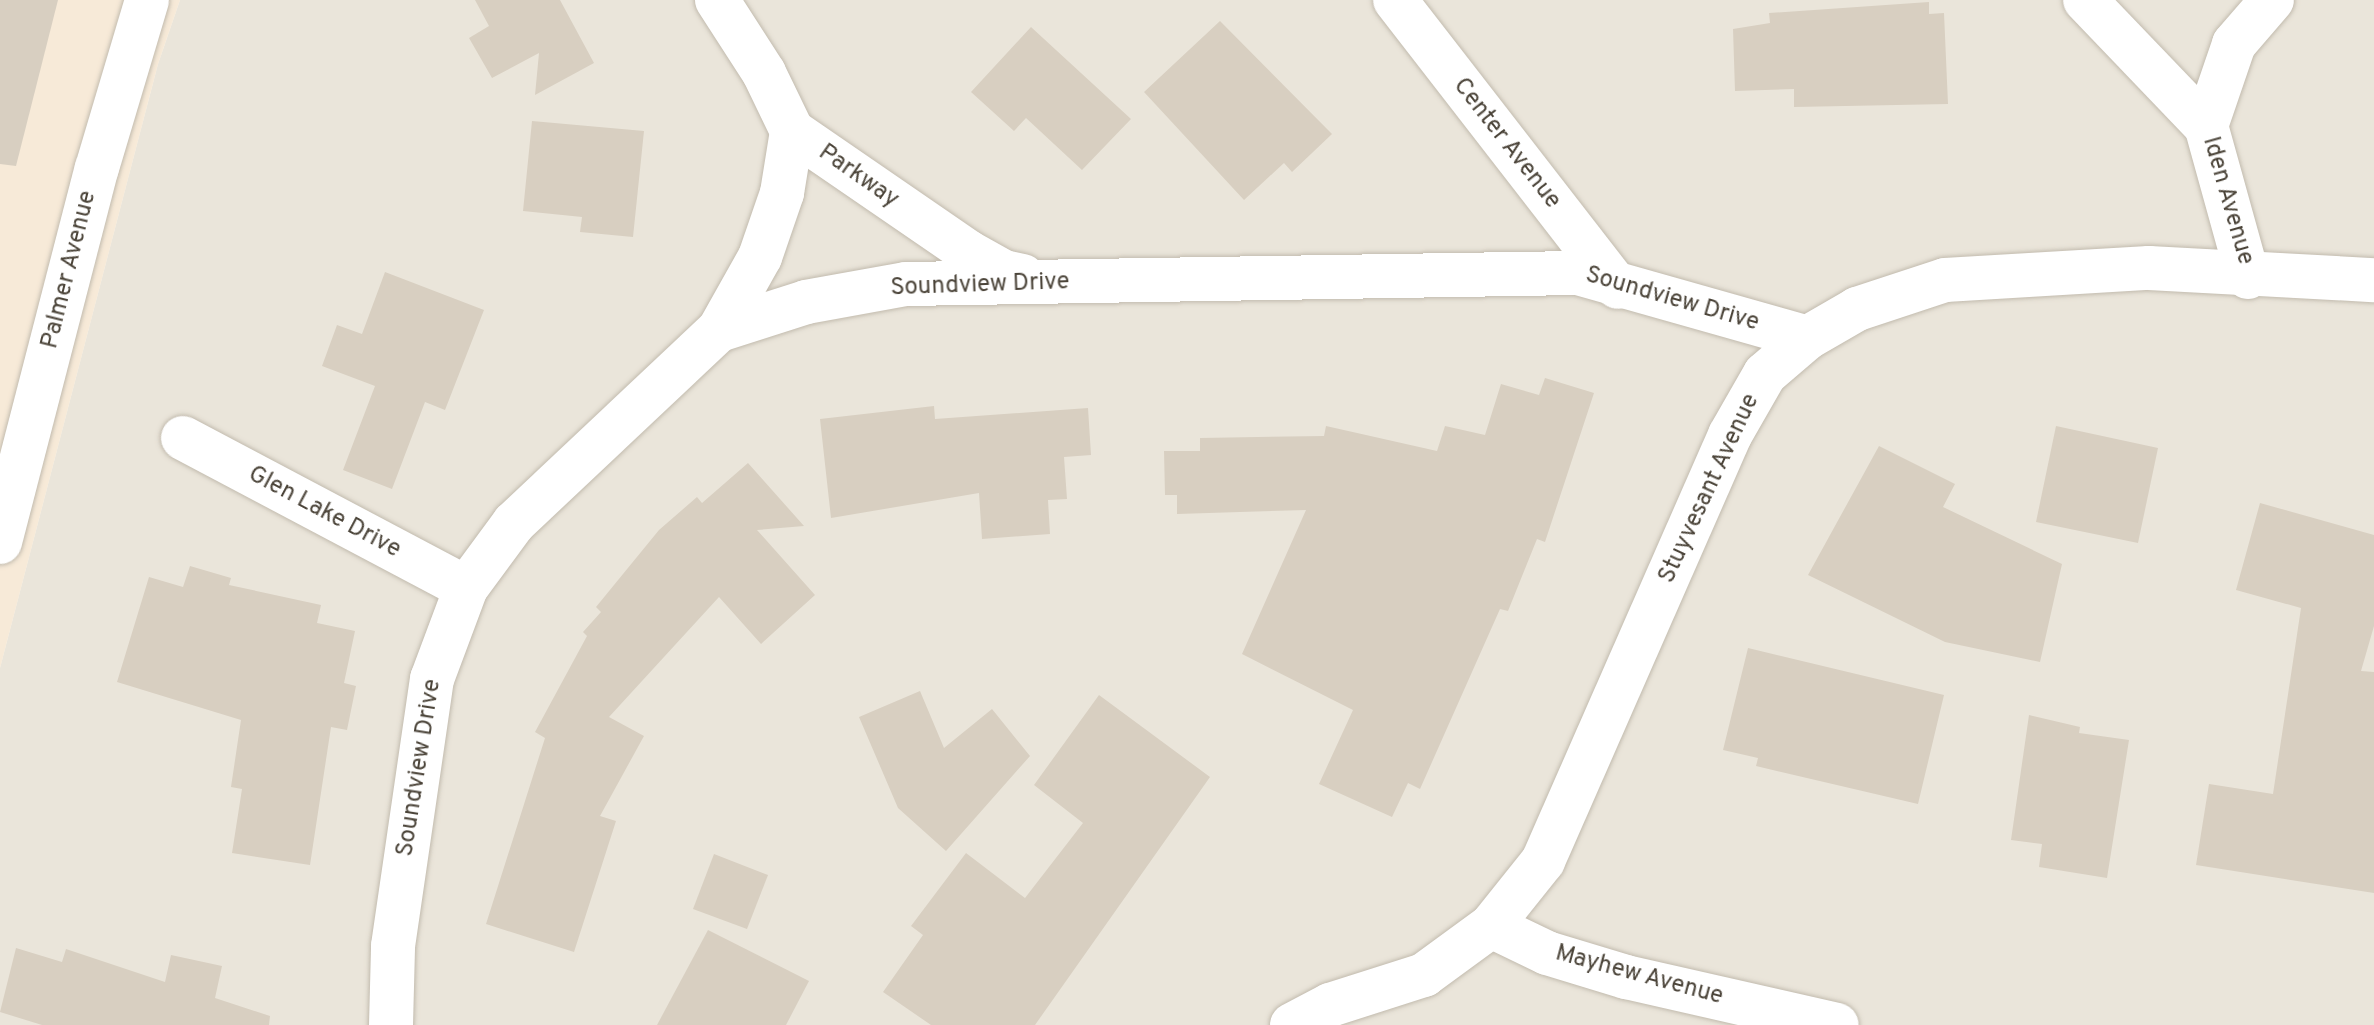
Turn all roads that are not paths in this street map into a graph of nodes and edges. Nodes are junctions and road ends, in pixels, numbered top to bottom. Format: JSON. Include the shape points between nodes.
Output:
{"nodes":[{"id":1,"x":147,"y":0,"type":"edge"},
{"id":2,"x":717,"y":0,"type":"edge"},
{"id":3,"x":1395,"y":0,"type":"edge"},
{"id":4,"x":2085,"y":0,"type":"edge"},
{"id":5,"x":2272,"y":0,"type":"edge"},
{"id":6,"x":2206,"y":126,"type":"junction"},
{"id":7,"x":792,"y":131,"type":"junction"},
{"id":8,"x":2248,"y":277,"type":"junction"},
{"id":9,"x":2374,"y":280,"type":"edge"},
{"id":10,"x":1061,"y":283,"type":"junction"},
{"id":11,"x":1618,"y":287,"type":"junction"},
{"id":12,"x":719,"y":330,"type":"junction"},
{"id":13,"x":1807,"y":338,"type":"junction"},
{"id":14,"x":183,"y":438,"type":"dead end"},
{"id":15,"x":0,"y":542,"type":"edge"},
{"id":16,"x":466,"y":588,"type":"junction"},
{"id":17,"x":1491,"y":926,"type":"junction"},
{"id":18,"x":391,"y":1025,"type":"edge"},
{"id":19,"x":1292,"y":1025,"type":"edge"},
{"id":20,"x":1837,"y":1025,"type":"edge"}],
"edges":[{"from":1,"to":15,"type":"street","name":"Palmer Avenue","via":[[97,168]]},
{"from":2,"to":7,"type":"street","name":"Parkway","via":[[764,73]]},
{"from":3,"to":11,"type":"street","name":"Center Avenue"},
{"from":4,"to":6,"type":"street"},
{"from":5,"to":6,"type":"street","name":"Iden Avenue","via":[[2234,44]]},
{"from":6,"to":8,"type":"street","name":"Iden Avenue"},
{"from":7,"to":10,"type":"street","name":"Parkway","via":[[968,252],[1004,272]]},
{"from":7,"to":12,"type":"street","via":[[782,193],[760,257]]},
{"from":8,"to":9,"type":"street","name":"Stuyvesant Avenue"},
{"from":8,"to":13,"type":"street","name":"Stuyvesant Avenue","via":[[2149,268],[1945,280],[1857,309]]},
{"from":10,"to":11,"type":"street","name":"Soundview Drive","via":[[1578,273]]},
{"from":10,"to":12,"type":"street","name":"Soundview Drive","via":[[906,284],[806,302]]},
{"from":11,"to":13,"type":"street","name":"Soundview Drive"},
{"from":12,"to":16,"type":"street","name":"Soundview Drive","via":[[514,523]]},
{"from":13,"to":17,"type":"street","name":"Stuyvesant Avenue","via":[[1765,374],[1730,435],[1543,861]]},
{"from":14,"to":16,"type":"street","name":"Glen Lake Drive"},
{"from":16,"to":18,"type":"street","name":"Soundview Drive","via":[[432,679],[393,946]]},
{"from":17,"to":19,"type":"street","name":"Stuyvesant Avenue","via":[[1424,975],[1330,1005]]},
{"from":17,"to":20,"type":"street","name":"Mayhew Avenue","via":[[1547,953],[1626,977]]}]}
